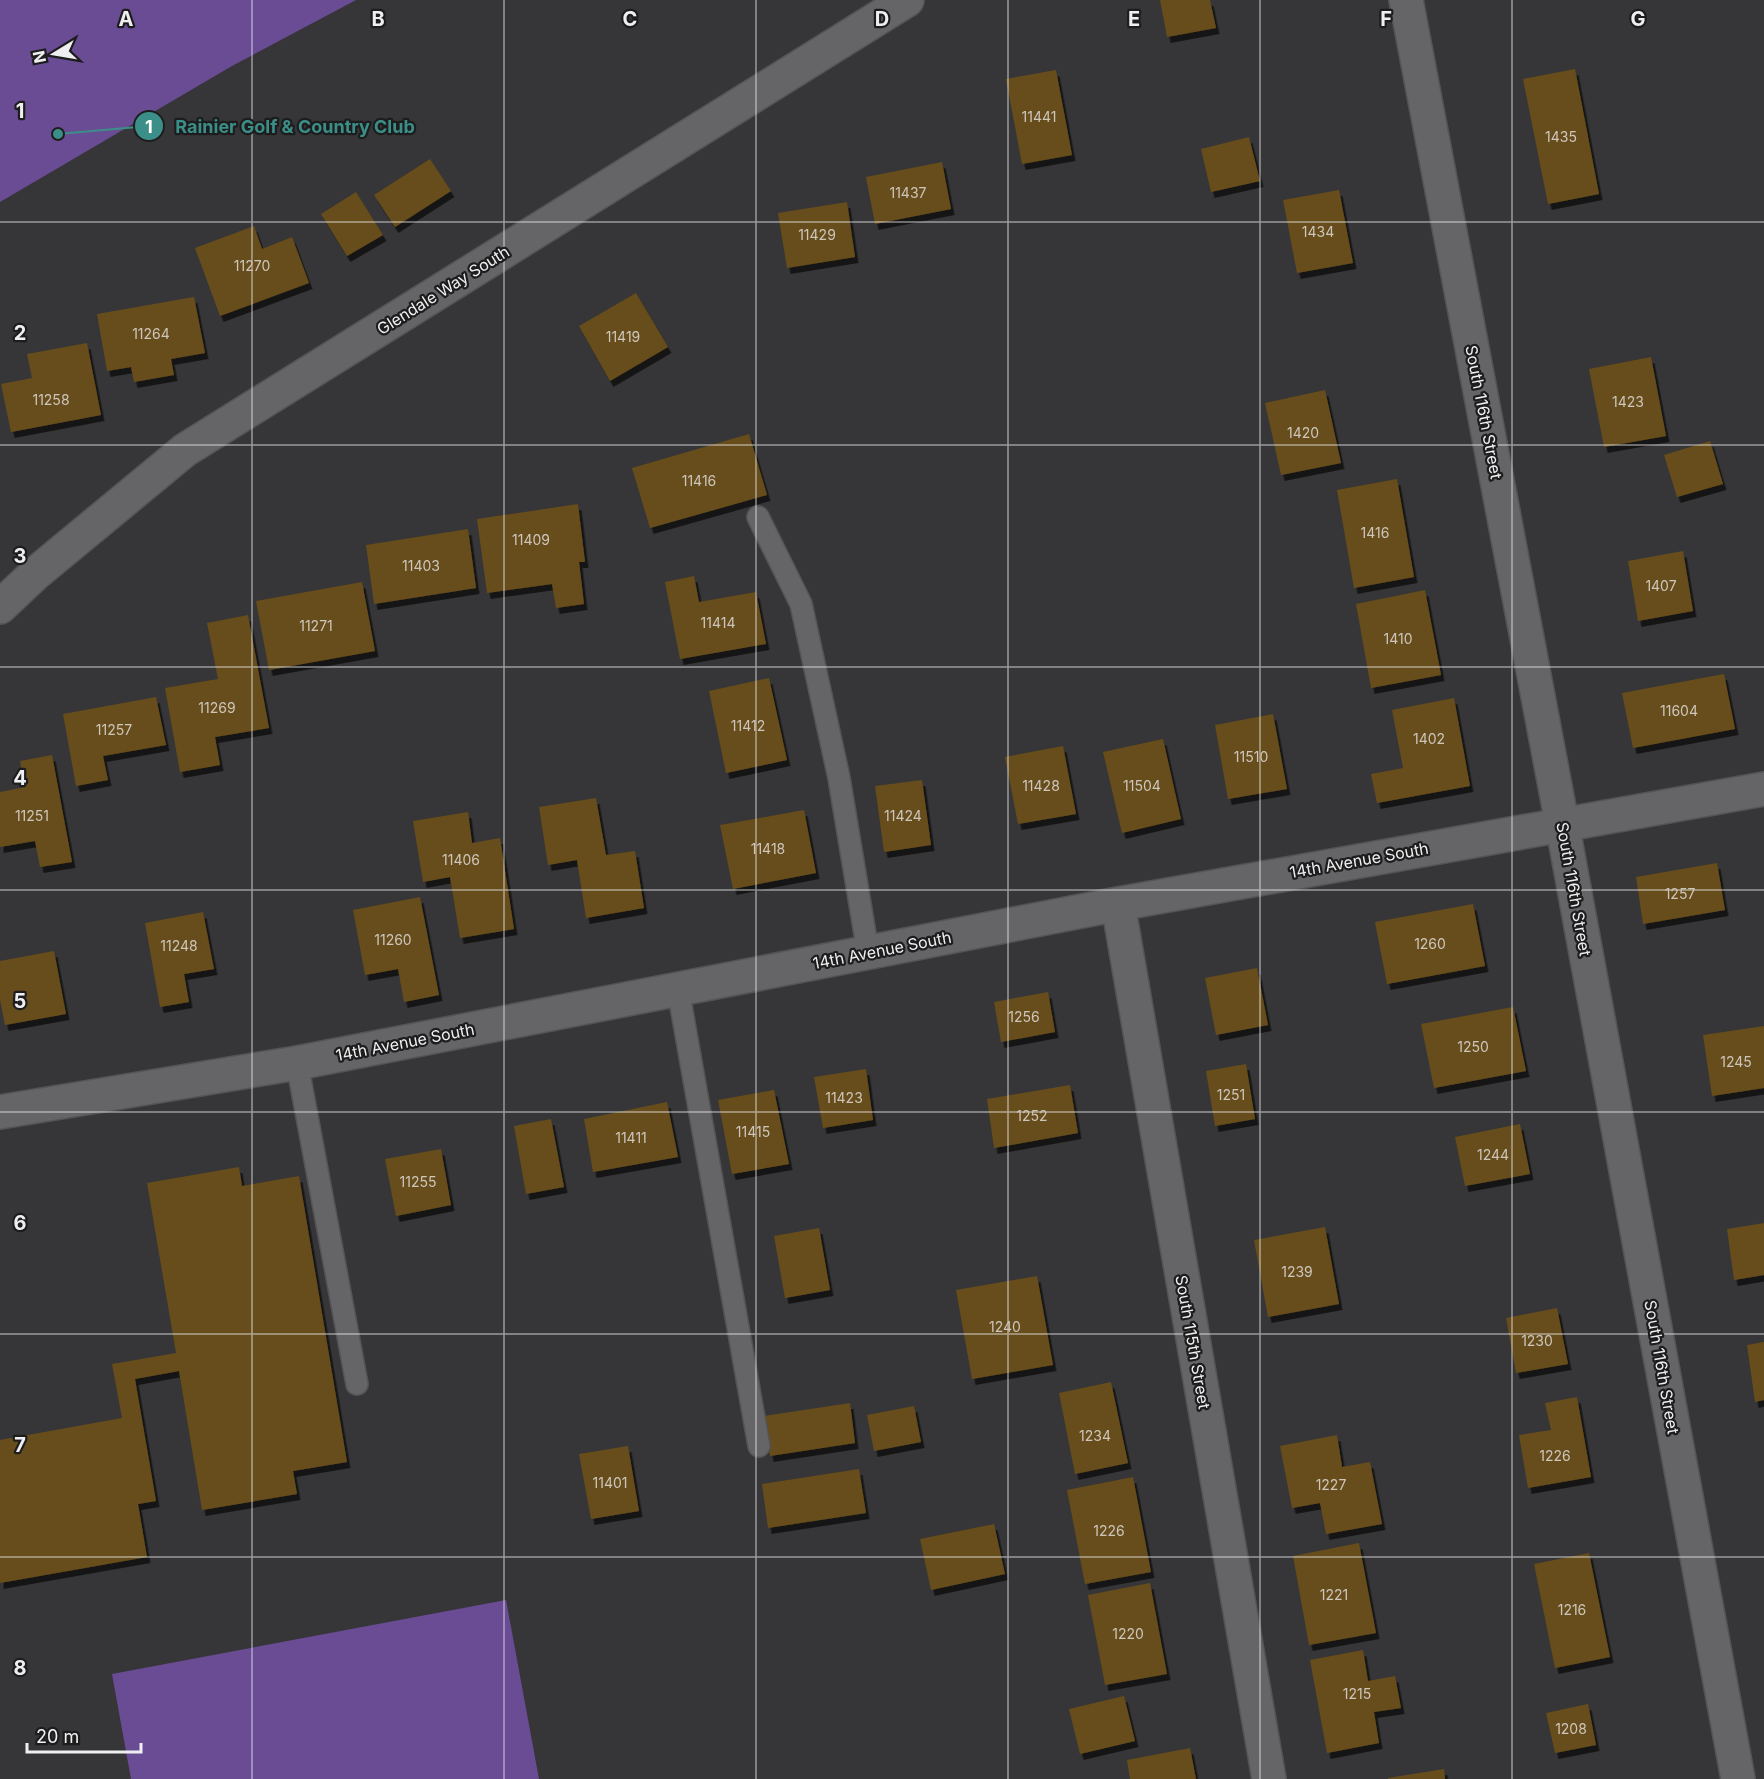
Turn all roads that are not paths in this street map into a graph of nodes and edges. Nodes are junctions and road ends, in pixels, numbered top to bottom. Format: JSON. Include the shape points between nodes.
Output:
{"nodes":[{"id":1,"x":907,"y":0,"type":"edge"},
{"id":2,"x":1406,"y":0,"type":"edge"},
{"id":3,"x":758,"y":517,"type":"dead end"},
{"id":4,"x":0,"y":607,"type":"edge"},
{"id":5,"x":1764,"y":789,"type":"edge"},
{"id":6,"x":1562,"y":823,"type":"junction"},
{"id":7,"x":1118,"y":904,"type":"junction"},
{"id":8,"x":868,"y":952,"type":"junction"},
{"id":9,"x":678,"y":989,"type":"junction"},
{"id":10,"x":297,"y":1063,"type":"junction"},
{"id":11,"x":0,"y":1112,"type":"edge"},
{"id":12,"x":357,"y":1384,"type":"dead end"},
{"id":13,"x":759,"y":1446,"type":"dead end"},
{"id":14,"x":1269,"y":1779,"type":"edge"},
{"id":15,"x":1738,"y":1779,"type":"edge"}],
"edges":[{"from":1,"to":4,"type":"street","name":"Glendale Way South","via":[[186,450]]},
{"from":2,"to":6,"type":"street","name":"South 116th Street"},
{"from":3,"to":8,"type":"lane","via":[[801,604],[839,778]]},
{"from":5,"to":6,"type":"street","name":"14th Avenue South"},
{"from":6,"to":7,"type":"street","name":"14th Avenue South"},
{"from":6,"to":15,"type":"street","name":"South 116th Street"},
{"from":7,"to":8,"type":"street","name":"14th Avenue South"},
{"from":7,"to":14,"type":"street","name":"South 115th Street"},
{"from":8,"to":9,"type":"street","name":"14th Avenue South"},
{"from":9,"to":10,"type":"street","name":"14th Avenue South"},
{"from":9,"to":13,"type":"lane"},
{"from":10,"to":11,"type":"street","name":"14th Avenue South"},
{"from":10,"to":12,"type":"lane"}]}
